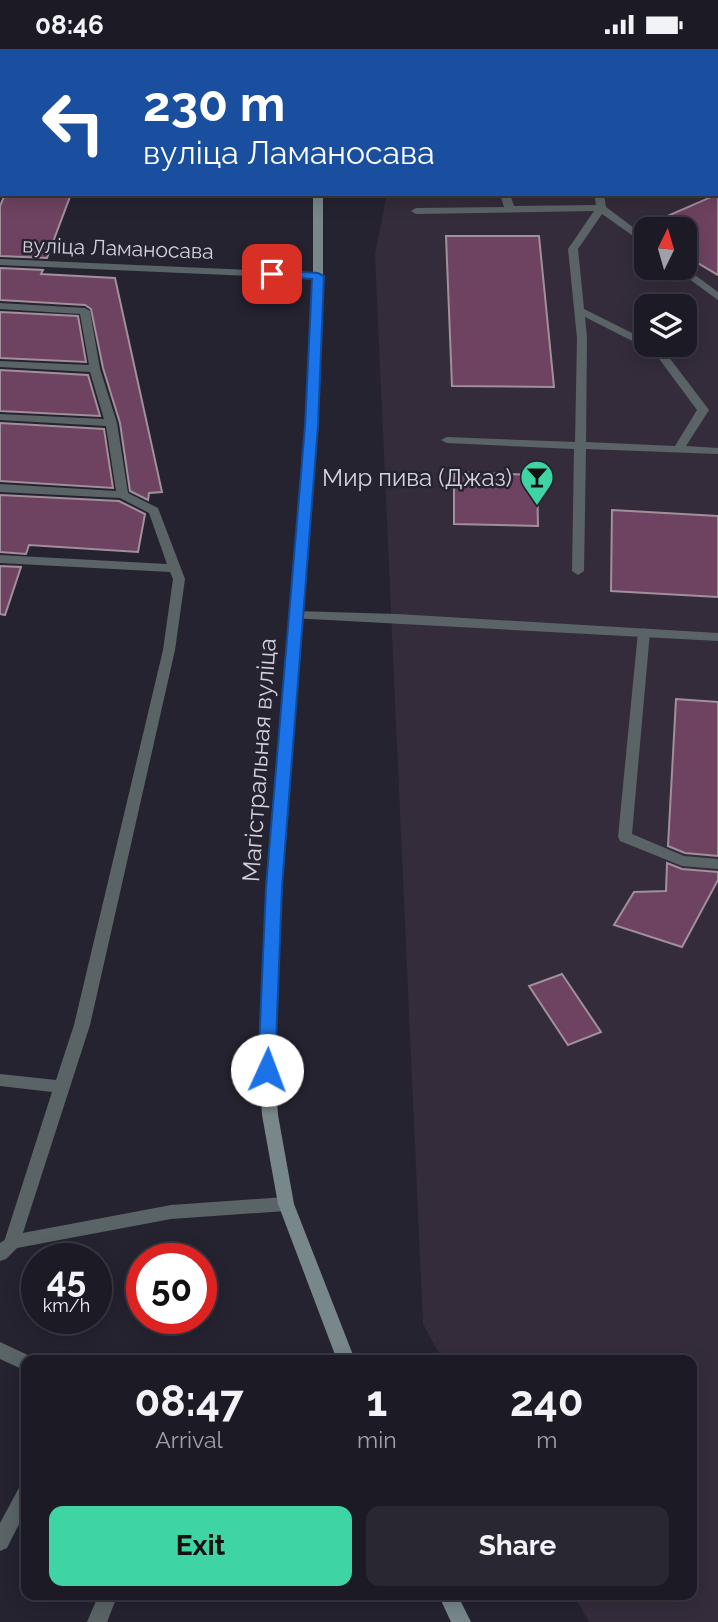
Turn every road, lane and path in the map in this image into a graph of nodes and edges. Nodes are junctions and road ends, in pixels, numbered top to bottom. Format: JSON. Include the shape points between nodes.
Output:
{"nodes":[{"id":1,"x":317,"y":196,"type":"edge"},
{"id":2,"x":506,"y":196,"type":"edge"},
{"id":3,"x":599,"y":196,"type":"edge"},
{"id":4,"x":601,"y":208,"type":"junction"},
{"id":5,"x":510,"y":209,"type":"junction"},
{"id":6,"x":416,"y":211,"type":"dead end"},
{"id":7,"x":634,"y":233,"type":"edge"},
{"id":8,"x":0,"y":262,"type":"edge"},
{"id":9,"x":318,"y":276,"type":"junction"},
{"id":10,"x":695,"y":280,"type":"edge"},
{"id":11,"x":718,"y":297,"type":"edge"},
{"id":12,"x":0,"y":306,"type":"edge"},
{"id":13,"x":579,"y":310,"type":"junction"},
{"id":14,"x":634,"y":338,"type":"edge"},
{"id":15,"x":663,"y":357,"type":"edge"},
{"id":16,"x":0,"y":364,"type":"edge"},
{"id":17,"x":95,"y":369,"type":"junction"},
{"id":18,"x":0,"y":417,"type":"edge"},
{"id":19,"x":111,"y":423,"type":"junction"},
{"id":20,"x":447,"y":440,"type":"dead end"},
{"id":21,"x":580,"y":444,"type":"junction"},
{"id":22,"x":679,"y":449,"type":"junction"},
{"id":23,"x":718,"y":451,"type":"edge"},
{"id":24,"x":0,"y":488,"type":"edge"},
{"id":25,"x":122,"y":495,"type":"junction"},
{"id":26,"x":0,"y":559,"type":"edge"},
{"id":27,"x":175,"y":568,"type":"junction"},
{"id":28,"x":578,"y":571,"type":"dead end"},
{"id":29,"x":295,"y":615,"type":"junction"},
{"id":30,"x":644,"y":632,"type":"junction"},
{"id":31,"x":718,"y":637,"type":"edge"},
{"id":32,"x":718,"y":864,"type":"edge"},
{"id":33,"x":0,"y":1080,"type":"edge"},
{"id":34,"x":62,"y":1087,"type":"junction"},
{"id":35,"x":286,"y":1204,"type":"junction"},
{"id":36,"x":6,"y":1248,"type":"edge"},
{"id":37,"x":0,"y":1350,"type":"edge"},
{"id":38,"x":344,"y":1355,"type":"edge"},
{"id":39,"x":21,"y":1360,"type":"edge"},
{"id":40,"x":21,"y":1502,"type":"edge"},
{"id":41,"x":0,"y":1542,"type":"edge"},
{"id":42,"x":106,"y":1600,"type":"edge"},
{"id":43,"x":450,"y":1600,"type":"edge"},
{"id":44,"x":97,"y":1622,"type":"edge"},
{"id":45,"x":461,"y":1622,"type":"edge"}],
"edges":[{"from":1,"to":9,"type":"main road","name":"Магістральная вуліца"},
{"from":2,"to":5,"type":"street"},
{"from":3,"to":4,"type":"street"},
{"from":4,"to":5,"type":"street"},
{"from":4,"to":7,"type":"street"},
{"from":4,"to":13,"type":"street","via":[[573,249]]},
{"from":5,"to":6,"type":"street"},
{"from":8,"to":9,"type":"street","name":"вуліца Ламаносава"},
{"from":9,"to":29,"type":"main road","name":"Магістральная вуліца","via":[[312,426]]},
{"from":10,"to":11,"type":"street"},
{"from":12,"to":17,"type":"street","via":[[85,311]]},
{"from":13,"to":14,"type":"street"},
{"from":13,"to":21,"type":"street"},
{"from":15,"to":22,"type":"street","via":[[703,410]]},
{"from":16,"to":17,"type":"street"},
{"from":17,"to":19,"type":"street"},
{"from":18,"to":19,"type":"street"},
{"from":19,"to":25,"type":"street"},
{"from":20,"to":21,"type":"street"},
{"from":21,"to":22,"type":"street"},
{"from":21,"to":28,"type":"street"},
{"from":22,"to":23,"type":"street"},
{"from":24,"to":25,"type":"street"},
{"from":25,"to":27,"type":"street","via":[[154,511]]},
{"from":26,"to":27,"type":"street"},
{"from":27,"to":34,"type":"street","via":[[179,579],[169,650],[82,1025]]},
{"from":29,"to":30,"type":"street"},
{"from":29,"to":35,"type":"main road","name":"Магістральная вуліца","via":[[274,887],[267,1070]]},
{"from":30,"to":31,"type":"street"},
{"from":30,"to":32,"type":"street","via":[[625,837],[682,861]]},
{"from":33,"to":34,"type":"street"},
{"from":34,"to":36,"type":"street"},
{"from":35,"to":36,"type":"street","via":[[171,1212]]},
{"from":35,"to":38,"type":"main road","name":"Магістральная вуліца"},
{"from":37,"to":39,"type":"street"},
{"from":40,"to":41,"type":"street"},
{"from":42,"to":44,"type":"street"},
{"from":43,"to":45,"type":"main road"}]}
